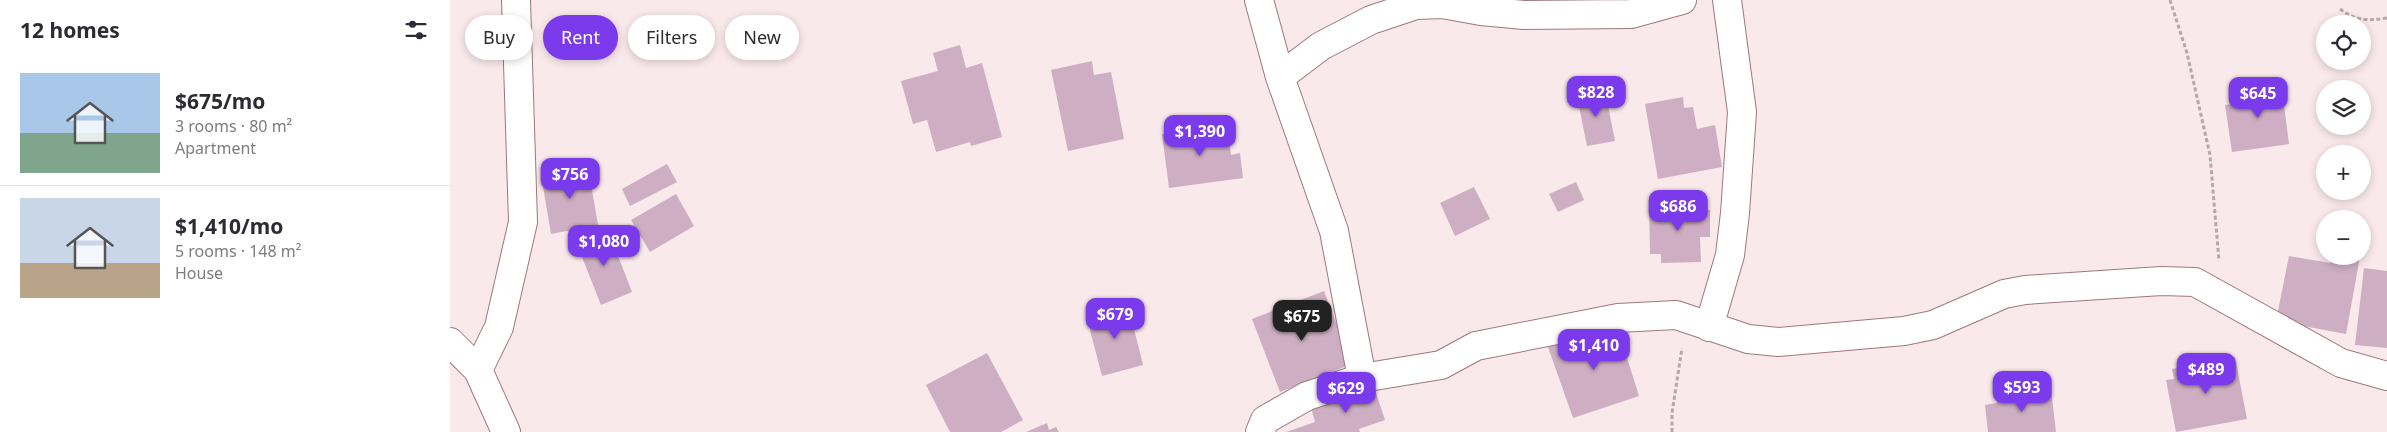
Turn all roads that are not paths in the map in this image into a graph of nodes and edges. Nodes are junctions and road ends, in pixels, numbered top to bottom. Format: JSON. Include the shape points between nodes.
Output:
{"nodes":[{"id":1,"x":516,"y":0,"type":"edge"},
{"id":2,"x":1259,"y":0,"type":"edge"},
{"id":3,"x":1682,"y":0,"type":"edge"},
{"id":4,"x":1727,"y":0,"type":"edge"},
{"id":5,"x":1280,"y":77,"type":"junction"},
{"id":6,"x":1698,"y":322,"type":"junction"},
{"id":7,"x":450,"y":342,"type":"edge"},
{"id":8,"x":478,"y":370,"type":"junction"},
{"id":9,"x":2387,"y":376,"type":"edge"},
{"id":10,"x":1362,"y":378,"type":"junction"},
{"id":11,"x":506,"y":432,"type":"edge"},
{"id":12,"x":1260,"y":432,"type":"edge"}],
"edges":[{"from":1,"to":8,"type":"street","via":[[522,222],[499,327]]},
{"from":2,"to":5,"type":"street"},
{"from":3,"to":5,"type":"street","via":[[1631,14],[1524,16],[1442,4],[1416,5],[1371,20],[1330,42]]},
{"from":4,"to":6,"type":"street","via":[[1742,112],[1735,213],[1730,255]]},
{"from":5,"to":10,"type":"street","via":[[1334,231]]},
{"from":6,"to":9,"type":"street","via":[[1748,339],[1778,342],[1904,331],[1934,324],[2004,294],[2025,290],[2136,282],[2195,282],[2341,363]]},
{"from":6,"to":10,"type":"street","via":[[1676,315],[1618,318],[1476,346],[1442,365]]},
{"from":7,"to":8,"type":"street"},
{"from":8,"to":11,"type":"street"},
{"from":10,"to":12,"type":"street","via":[[1307,396],[1264,420]]}]}
